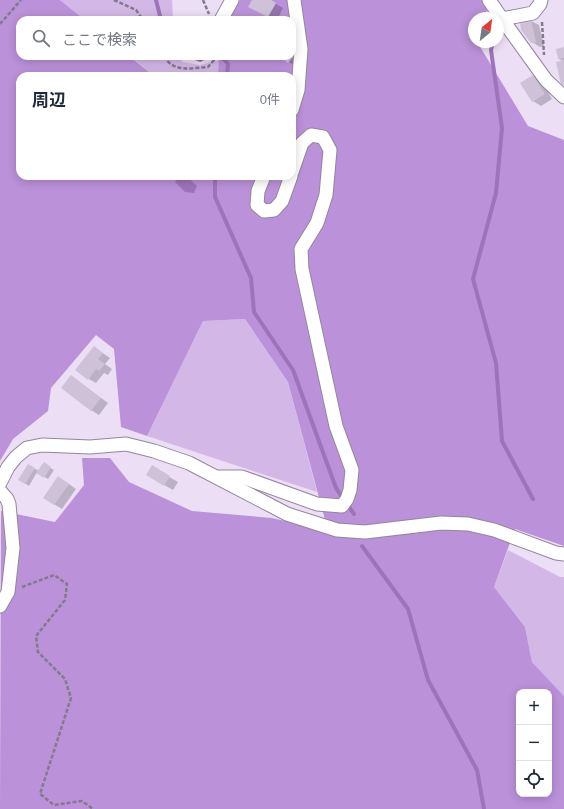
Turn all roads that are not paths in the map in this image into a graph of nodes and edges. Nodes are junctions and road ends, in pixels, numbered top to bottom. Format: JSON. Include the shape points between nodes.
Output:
{"nodes":[{"id":1,"x":232,"y":0,"type":"edge"},
{"id":2,"x":294,"y":0,"type":"edge"},
{"id":3,"x":489,"y":0,"type":"edge"},
{"id":4,"x":541,"y":0,"type":"edge"},
{"id":5,"x":497,"y":12,"type":"edge"},
{"id":6,"x":223,"y":16,"type":"edge"},
{"id":7,"x":296,"y":16,"type":"edge"},
{"id":8,"x":296,"y":16,"type":"edge"},
{"id":9,"x":504,"y":19,"type":"edge"},
{"id":10,"x":504,"y":22,"type":"edge"},
{"id":11,"x":296,"y":97,"type":"edge"},
{"id":12,"x":564,"y":98,"type":"edge"},
{"id":13,"x":296,"y":160,"type":"edge"},
{"id":14,"x":262,"y":180,"type":"edge"},
{"id":15,"x":289,"y":180,"type":"edge"},
{"id":16,"x":218,"y":477,"type":"junction"},
{"id":17,"x":0,"y":483,"type":"edge"},
{"id":18,"x":0,"y":491,"type":"edge"},
{"id":19,"x":564,"y":554,"type":"edge"},
{"id":20,"x":0,"y":606,"type":"edge"}],
"edges":[{"from":1,"to":6,"type":"street"},
{"from":2,"to":8,"type":"street"},
{"from":3,"to":5,"type":"street"},
{"from":4,"to":9,"type":"street","via":[[533,13]]},
{"from":7,"to":11,"type":"street","via":[[300,49]]},
{"from":10,"to":12,"type":"street","via":[[546,80]]},
{"from":13,"to":16,"type":"street","via":[[302,143],[311,136],[323,137],[330,150],[326,195],[317,223],[300,249],[302,269],[336,426],[352,470],[350,490],[344,503],[317,504],[242,477]]},
{"from":14,"to":15,"type":"street","via":[[257,205],[264,211],[274,210],[282,201]]},
{"from":16,"to":17,"type":"street","via":[[154,450],[126,444],[90,448],[42,445],[27,448],[16,457]]},
{"from":16,"to":19,"type":"street","via":[[287,514],[337,530],[365,532],[441,523],[468,524],[494,530]]},
{"from":18,"to":20,"type":"street","via":[[10,504],[13,548],[8,592]]}]}
